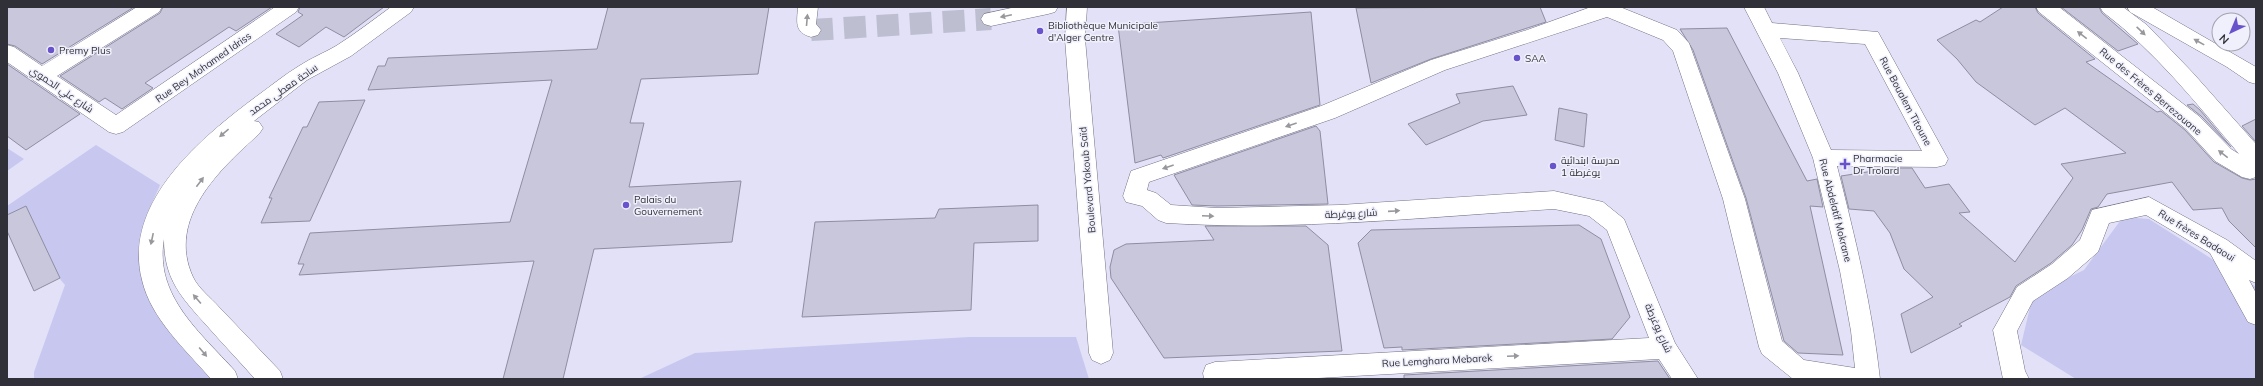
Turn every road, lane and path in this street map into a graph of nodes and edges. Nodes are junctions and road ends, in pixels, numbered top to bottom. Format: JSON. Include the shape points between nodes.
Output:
{"nodes":[{"id":1,"x":152,"y":7,"type":"edge"},
{"id":2,"x":289,"y":7,"type":"edge"},
{"id":3,"x":404,"y":7,"type":"edge"},
{"id":4,"x":808,"y":7,"type":"edge"},
{"id":5,"x":1048,"y":7,"type":"edge"},
{"id":6,"x":1077,"y":7,"type":"edge"},
{"id":7,"x":1754,"y":7,"type":"edge"},
{"id":8,"x":2046,"y":7,"type":"edge"},
{"id":9,"x":2110,"y":7,"type":"edge"},
{"id":10,"x":2137,"y":7,"type":"edge"},
{"id":11,"x":1604,"y":8,"type":"edge"},
{"id":12,"x":991,"y":19,"type":"tunnel mouth"},
{"id":13,"x":811,"y":30,"type":"dead end"},
{"id":14,"x":1766,"y":30,"type":"junction"},
{"id":15,"x":7,"y":52,"type":"edge"},
{"id":16,"x":336,"y":56,"type":"junction"},
{"id":17,"x":42,"y":76,"type":"junction"},
{"id":18,"x":2256,"y":77,"type":"edge"},
{"id":19,"x":116,"y":126,"type":"joint"},
{"id":20,"x":1824,"y":158,"type":"junction"},
{"id":21,"x":2256,"y":159,"type":"edge"},
{"id":22,"x":2256,"y":166,"type":"edge"},
{"id":23,"x":2219,"y":247,"type":"junction"},
{"id":24,"x":2256,"y":273,"type":"edge"},
{"id":25,"x":2256,"y":315,"type":"edge"},
{"id":26,"x":1665,"y":348,"type":"junction"},
{"id":27,"x":1101,"y":353,"type":"dead end"},
{"id":28,"x":1364,"y":371,"type":"edge"},
{"id":29,"x":226,"y":379,"type":"edge"},
{"id":30,"x":271,"y":379,"type":"edge"},
{"id":31,"x":1216,"y":379,"type":"edge"},
{"id":32,"x":1686,"y":379,"type":"edge"},
{"id":33,"x":1857,"y":379,"type":"edge"},
{"id":34,"x":1868,"y":379,"type":"edge"},
{"id":35,"x":2016,"y":379,"type":"edge"}],
"edges":[{"from":1,"to":17,"type":"street"},
{"from":2,"to":19,"type":"street","name":"Rue Bey Mohamed Idriss"},
{"from":3,"to":16,"type":"street"},
{"from":13,"to":4,"type":"street","one_way":true,"via":[[806,26]]},
{"from":5,"to":12,"type":"street","one_way":true},
{"from":6,"to":27,"type":"street","name":"Boulevard Yakoub Saïd","via":[[1075,39]]},
{"from":7,"to":14,"type":"street","name":"Rue Abdelatif Mokrane"},
{"from":22,"to":8,"type":"street","name":"Rue des Frères Berrezouane","one_way":true,"via":[[2250,170],[2223,155],[2193,123]]},
{"from":9,"to":21,"type":"street","one_way":true,"via":[[2140,30],[2186,78]]},
{"from":18,"to":10,"type":"street","one_way":true},
{"from":11,"to":26,"type":"street","name":"شارع يوغرطة","one_way":true,"via":[[1534,35],[1438,65],[1328,112],[1139,177],[1134,196],[1148,199],[1166,214],[1217,217],[1340,214],[1554,200],[1595,208],[1616,225]]},
{"from":11,"to":33,"type":"street","via":[[1670,35],[1682,48],[1734,199],[1771,347],[1798,370]]},
{"from":14,"to":20,"type":"street","name":"Rue Abdelatif Mokrane","via":[[1788,73]]},
{"from":14,"to":20,"type":"street","name":"Rue Boualem Titoune","via":[[1871,36],[1937,160]]},
{"from":15,"to":17,"type":"street","name":"شارع علي الحموي"},
{"from":16,"to":29,"type":"street","name":"ساحة معطى محمد","one_way":true,"via":[[310,68],[243,118],[202,153],[173,189],[155,226],[150,263],[159,297]]},
{"from":30,"to":16,"type":"street","name":"ساحة معطى محمد","one_way":true,"via":[[182,280],[175,261],[176,220],[199,182],[215,164],[255,125],[324,73]]},
{"from":17,"to":19,"type":"street","name":"شارع علي الحموي"},
{"from":20,"to":34,"type":"street","name":"Rue Abdelatif Mokrane","via":[[1852,271],[1863,331]]},
{"from":23,"to":24,"type":"street","name":"Rue frères Badaoui"},
{"from":23,"to":25,"type":"street"},
{"from":23,"to":35,"type":"street","name":"Rue frères Badaoui","via":[[2149,206],[2100,216],[2090,245],[2060,271],[2025,294],[2005,330]]},
{"from":28,"to":26,"type":"street","name":"Rue Lemghara Mebarek","one_way":true},
{"from":26,"to":32,"type":"street","name":"شارع يوغرطة"},
{"from":28,"to":31,"type":"street","name":"Rue Lemghara Mebarek","via":[[1215,373]]}]}
